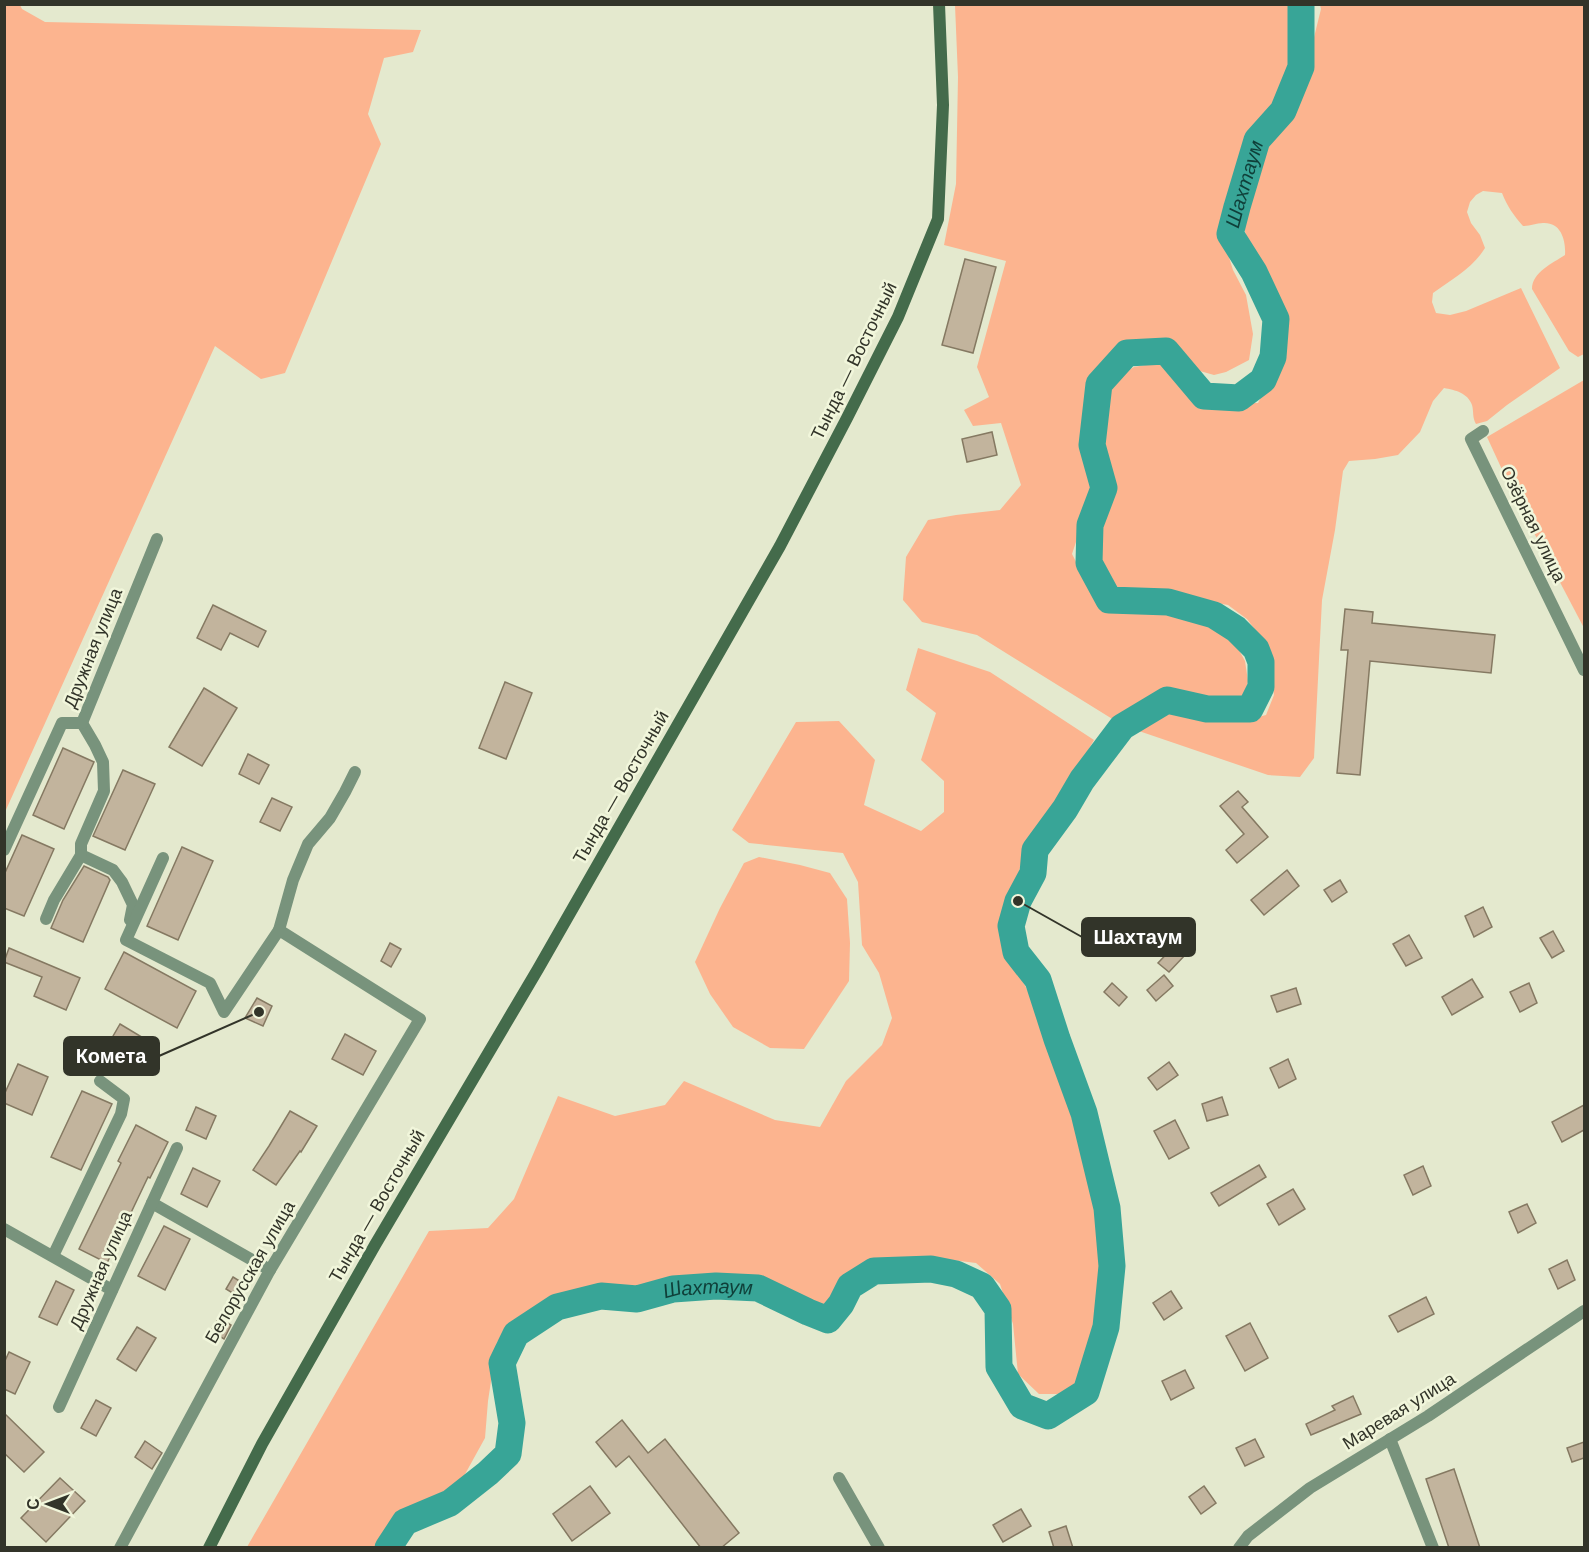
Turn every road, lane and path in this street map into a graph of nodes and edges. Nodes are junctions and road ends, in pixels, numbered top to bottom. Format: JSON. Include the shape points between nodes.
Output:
{"nodes":[{"id":1,"x":939,"y":4,"type":"edge"},
{"id":2,"x":1483,"y":431,"type":"dead end"},
{"id":3,"x":157,"y":539,"type":"dead end"},
{"id":4,"x":1584,"y":670,"type":"edge"},
{"id":5,"x":82,"y":723,"type":"junction"},
{"id":6,"x":355,"y":772,"type":"dead end"},
{"id":7,"x":4,"y":850,"type":"edge"},
{"id":8,"x":81,"y":855,"type":"junction"},
{"id":9,"x":163,"y":858,"type":"dead end"},
{"id":10,"x":46,"y":920,"type":"dead end"},
{"id":11,"x":279,"y":930,"type":"junction"},
{"id":12,"x":126,"y":940,"type":"junction"},
{"id":13,"x":100,"y":1081,"type":"dead end"},
{"id":14,"x":177,"y":1148,"type":"dead end"},
{"id":15,"x":152,"y":1203,"type":"junction"},
{"id":16,"x":4,"y":1229,"type":"edge"},
{"id":17,"x":53,"y":1256,"type":"junction"},
{"id":18,"x":270,"y":1270,"type":"junction"},
{"id":19,"x":112,"y":1290,"type":"junction"},
{"id":20,"x":1584,"y":1311,"type":"edge"},
{"id":21,"x":59,"y":1407,"type":"dead end"},
{"id":22,"x":1390,"y":1439,"type":"junction"},
{"id":23,"x":839,"y":1478,"type":"dead end"},
{"id":24,"x":120,"y":1548,"type":"edge"},
{"id":25,"x":208,"y":1548,"type":"edge"},
{"id":26,"x":879,"y":1548,"type":"edge"},
{"id":27,"x":1239,"y":1548,"type":"edge"},
{"id":28,"x":1433,"y":1548,"type":"edge"}],
"edges":[{"from":1,"to":25,"type":"street","name":"Тында — Восточный","via":[[943,105],[938,219],[898,316],[780,546],[375,1245]]},
{"from":2,"to":4,"type":"street","name":"Озёрная улица","via":[[1471,439]]},
{"from":3,"to":5,"type":"street","name":"Дружная улица"},
{"from":5,"to":7,"type":"street","name":"Дружная улица","via":[[62,723]]},
{"from":5,"to":8,"type":"street","via":[[103,762],[104,790],[81,844]]},
{"from":6,"to":11,"type":"street","via":[[330,818],[308,844]]},
{"from":8,"to":10,"type":"street"},
{"from":8,"to":12,"type":"street","via":[[113,870],[122,882],[133,905]]},
{"from":9,"to":12,"type":"street"},
{"from":11,"to":12,"type":"street","via":[[224,1012],[210,982]]},
{"from":11,"to":18,"type":"street","name":"Белорусская улица","via":[[420,1019]]},
{"from":13,"to":17,"type":"street","via":[[124,1099],[121,1114]]},
{"from":14,"to":15,"type":"street","name":"Дружная улица"},
{"from":15,"to":18,"type":"street"},
{"from":15,"to":19,"type":"street","name":"Дружная улица"},
{"from":16,"to":17,"type":"street"},
{"from":17,"to":19,"type":"street"},
{"from":18,"to":24,"type":"street","name":"Белорусская улица"},
{"from":19,"to":21,"type":"street","name":"Дружная улица"},
{"from":20,"to":22,"type":"street","name":"Маревая улица"},
{"from":22,"to":27,"type":"street","name":"Маревая улица","via":[[1310,1488],[1248,1536]]},
{"from":22,"to":28,"type":"street"},
{"from":23,"to":26,"type":"street"}]}
